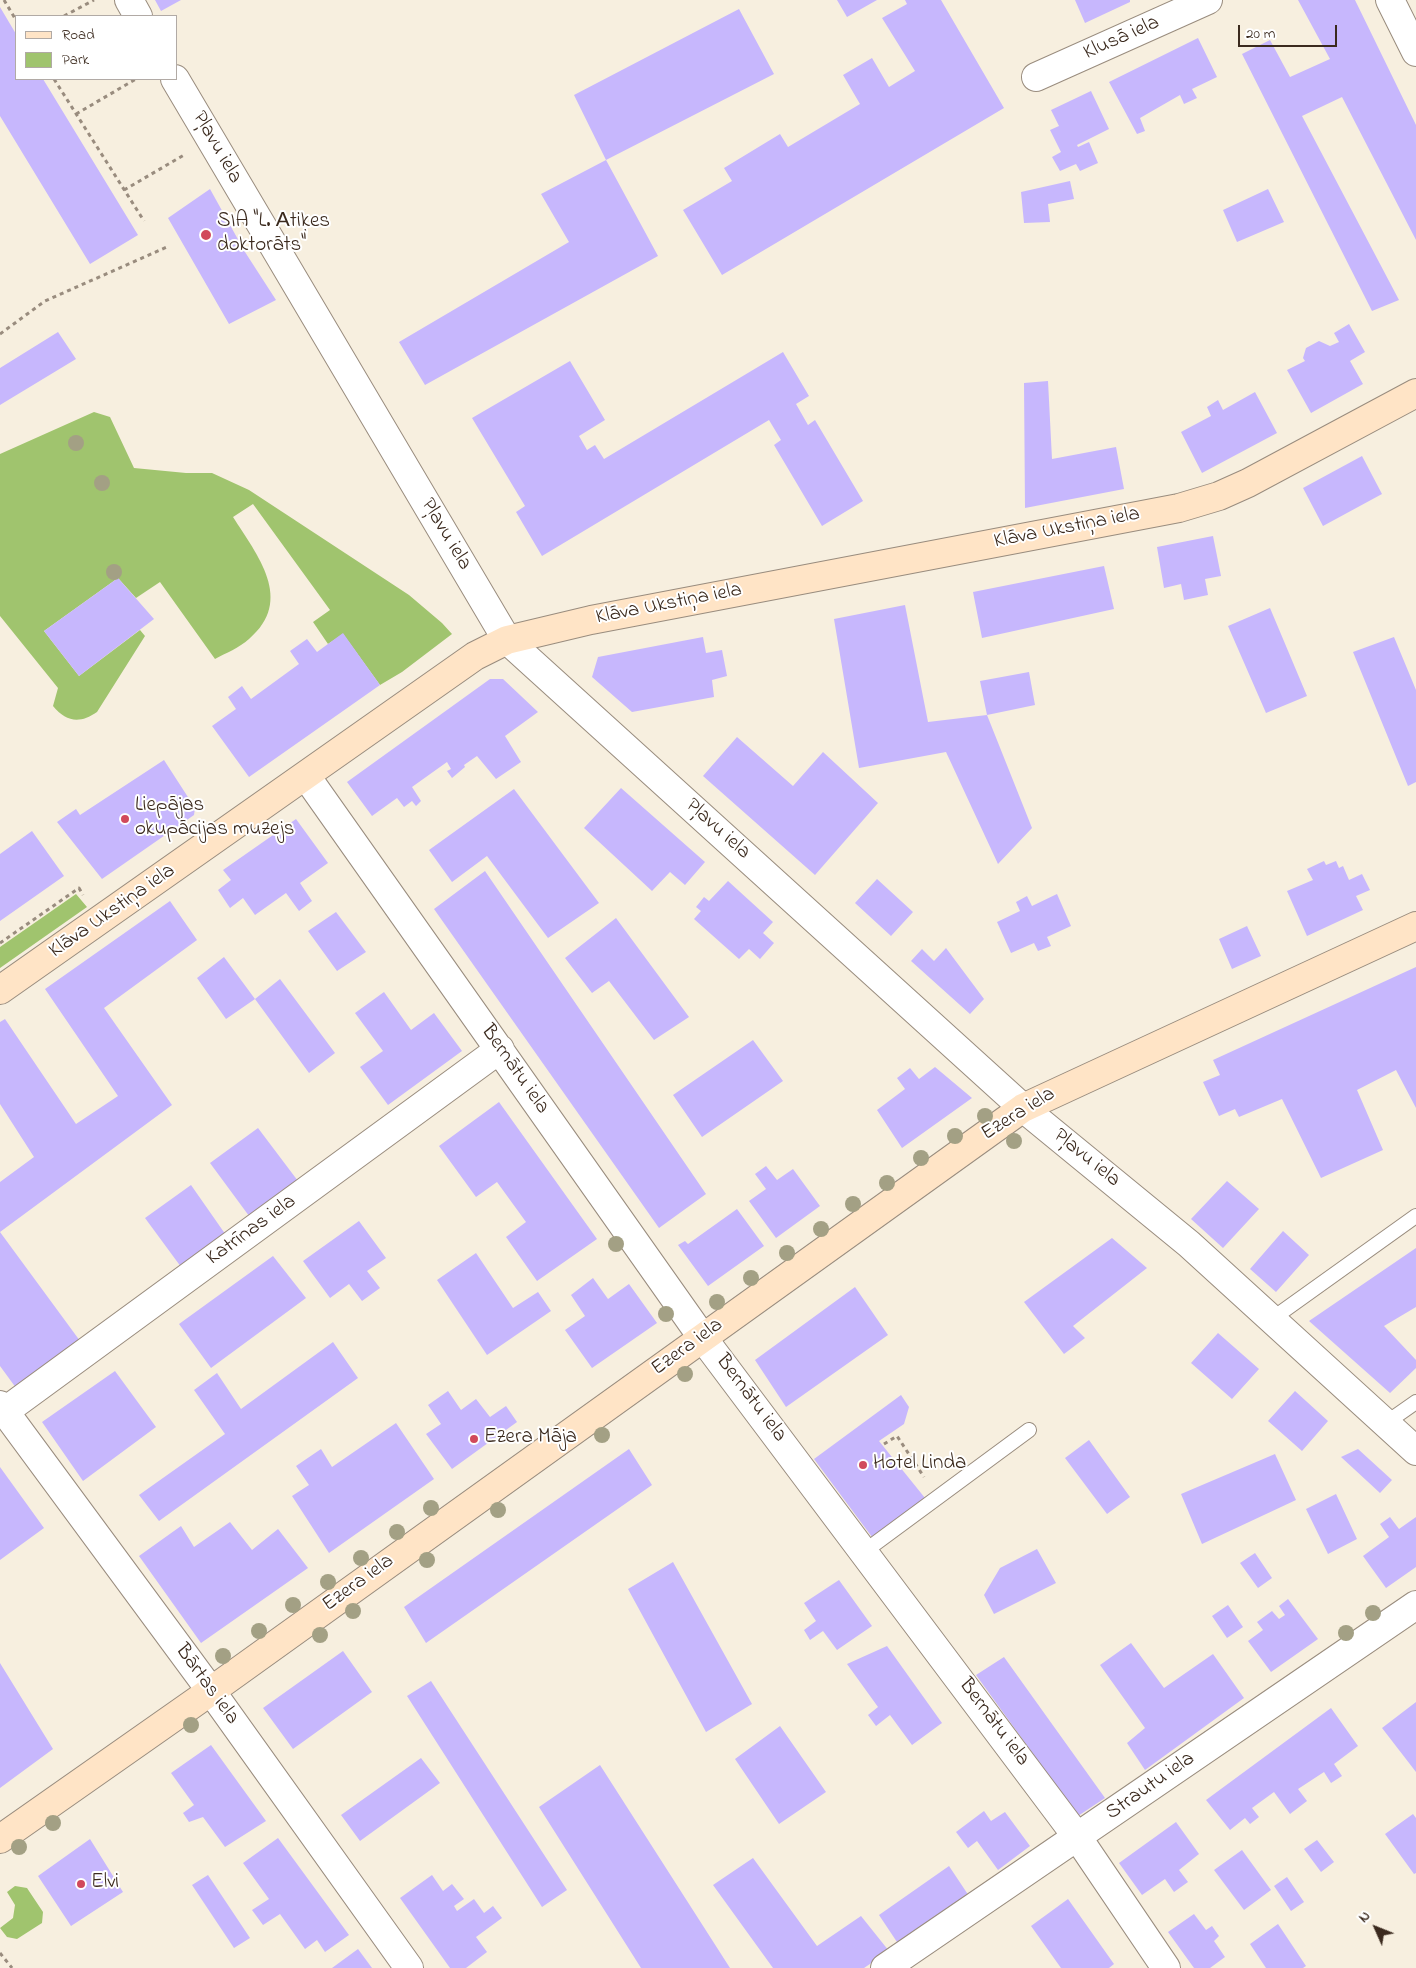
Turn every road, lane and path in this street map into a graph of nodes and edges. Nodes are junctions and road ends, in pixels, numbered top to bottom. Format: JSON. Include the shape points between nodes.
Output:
{"nodes":[{"id":1,"x":4,"y":0,"type":"edge"},
{"id":2,"x":94,"y":0,"type":"edge"},
{"id":3,"x":129,"y":0,"type":"edge"},
{"id":4,"x":1208,"y":0,"type":"edge"},
{"id":5,"x":1390,"y":0,"type":"edge"},
{"id":6,"x":66,"y":15,"type":"edge"},
{"id":7,"x":137,"y":15,"type":"edge"},
{"id":8,"x":15,"y":18,"type":"edge"},
{"id":9,"x":1416,"y":52,"type":"edge"},
{"id":10,"x":1036,"y":77,"type":"dead end"},
{"id":11,"x":55,"y":80,"type":"edge"},
{"id":12,"x":134,"y":80,"type":"edge"},
{"id":13,"x":176,"y":80,"type":"edge"},
{"id":14,"x":76,"y":114,"type":"junction"},
{"id":15,"x":210,"y":139,"type":"junction"},
{"id":16,"x":124,"y":190,"type":"junction"},
{"id":17,"x":144,"y":221,"type":"dead end"},
{"id":18,"x":167,"y":247,"type":"dead end"},
{"id":19,"x":0,"y":334,"type":"edge"},
{"id":20,"x":1416,"y":393,"type":"edge"},
{"id":21,"x":507,"y":640,"type":"junction"},
{"id":22,"x":306,"y":776,"type":"junction"},
{"id":23,"x":1416,"y":926,"type":"edge"},
{"id":24,"x":0,"y":990,"type":"edge"},
{"id":25,"x":500,"y":1049,"type":"junction"},
{"id":26,"x":1023,"y":1108,"type":"junction"},
{"id":27,"x":1416,"y":1216,"type":"edge"},
{"id":28,"x":1272,"y":1319,"type":"junction"},
{"id":29,"x":702,"y":1337,"type":"junction"},
{"id":30,"x":1416,"y":1402,"type":"edge"},
{"id":31,"x":2,"y":1409,"type":"edge"},
{"id":32,"x":1386,"y":1423,"type":"junction"},
{"id":33,"x":1029,"y":1430,"type":"dead end"},
{"id":34,"x":884,"y":1444,"type":"dead end"},
{"id":35,"x":1416,"y":1451,"type":"edge"},
{"id":36,"x":938,"y":1497,"type":"junction"},
{"id":37,"x":864,"y":1551,"type":"junction"},
{"id":38,"x":1416,"y":1605,"type":"edge"},
{"id":39,"x":211,"y":1691,"type":"junction"},
{"id":40,"x":1078,"y":1838,"type":"junction"},
{"id":41,"x":0,"y":1839,"type":"edge"},
{"id":42,"x":0,"y":1953,"type":"edge"},
{"id":43,"x":12,"y":1968,"type":"edge"},
{"id":44,"x":409,"y":1968,"type":"edge"},
{"id":45,"x":886,"y":1968,"type":"edge"},
{"id":46,"x":1166,"y":1968,"type":"edge"}],
"edges":[{"from":1,"to":8,"type":"path"},
{"from":2,"to":6,"type":"path"},
{"from":3,"to":7,"type":"street"},
{"from":4,"to":10,"type":"street","name":"Klusā iela"},
{"from":5,"to":9,"type":"street"},
{"from":11,"to":14,"type":"path"},
{"from":12,"to":14,"type":"path"},
{"from":13,"to":15,"type":"street","name":"Pļavu iela"},
{"from":14,"to":16,"type":"path"},
{"from":15,"to":16,"type":"path"},
{"from":15,"to":21,"type":"street","name":"Pļavu iela"},
{"from":16,"to":17,"type":"path"},
{"from":18,"to":19,"type":"path","via":[[46,301]]},
{"from":20,"to":21,"type":"street","name":"Klāva Ukstiņa iela","via":[[1248,483],[1179,508],[590,620]]},
{"from":21,"to":22,"type":"street","name":"Klāva Ukstiņa iela","via":[[475,656]]},
{"from":21,"to":26,"type":"street","name":"Pļavu iela"},
{"from":22,"to":24,"type":"street","name":"Klāva Ukstiņa iela"},
{"from":22,"to":25,"type":"street","name":"Bernātu iela"},
{"from":23,"to":26,"type":"street","name":"Ezera iela"},
{"from":25,"to":29,"type":"street","name":"Bernātu iela"},
{"from":25,"to":31,"type":"street","name":"Katrīnas iela"},
{"from":26,"to":28,"type":"street","name":"Pļavu iela","via":[[1189,1244]]},
{"from":26,"to":29,"type":"street","name":"Ezera iela"},
{"from":27,"to":28,"type":"lane"},
{"from":28,"to":32,"type":"street","name":"Pļavu iela"},
{"from":29,"to":37,"type":"street","name":"Bernātu iela"},
{"from":29,"to":39,"type":"street","name":"Ezera iela"},
{"from":30,"to":32,"type":"lane"},
{"from":31,"to":39,"type":"street","name":"Bārtas iela"},
{"from":32,"to":35,"type":"street","name":"Pļavu iela"},
{"from":33,"to":36,"type":"lane"},
{"from":34,"to":36,"type":"path","via":[[896,1436]]},
{"from":36,"to":37,"type":"lane"},
{"from":37,"to":40,"type":"street","name":"Bernātu iela"},
{"from":38,"to":40,"type":"street","name":"Strautu iela"},
{"from":39,"to":41,"type":"street","name":"Ezera iela"},
{"from":39,"to":44,"type":"street","name":"Bārtas iela"},
{"from":40,"to":45,"type":"street","name":"Strautu iela"},
{"from":40,"to":46,"type":"street","name":"Bernātu iela"},
{"from":42,"to":43,"type":"path"}]}
